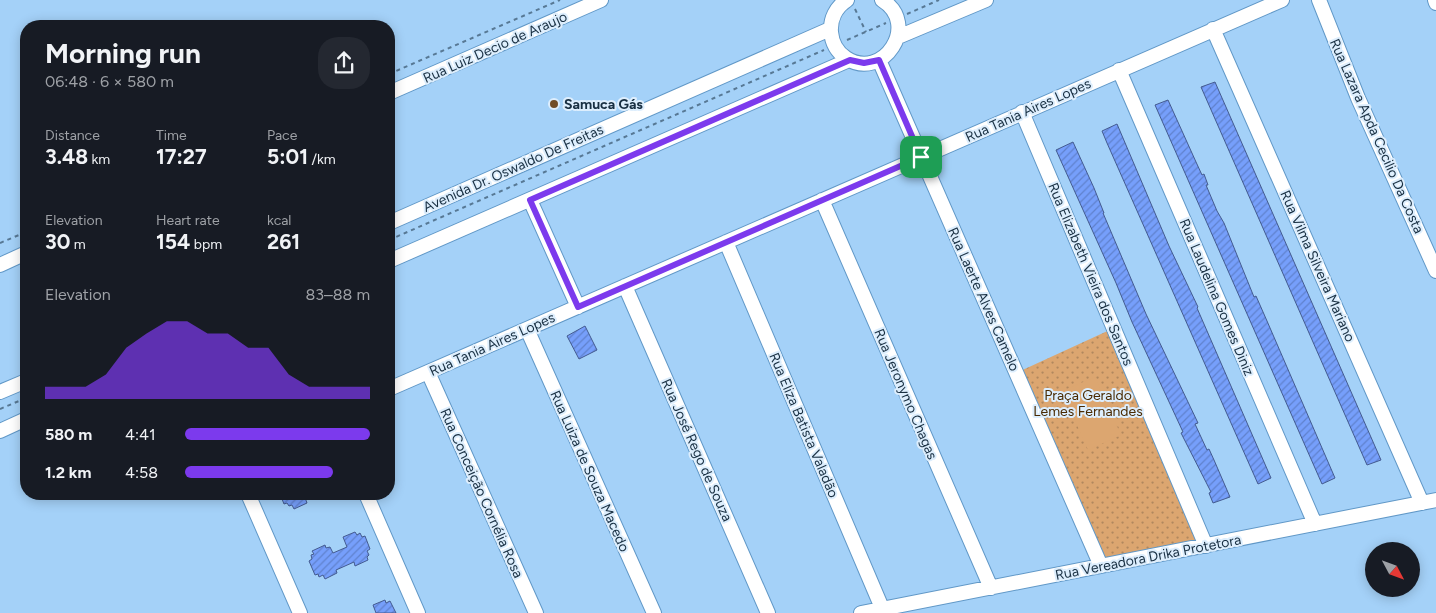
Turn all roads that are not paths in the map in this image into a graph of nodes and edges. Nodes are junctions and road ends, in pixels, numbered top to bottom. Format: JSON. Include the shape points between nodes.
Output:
{"nodes":[{"id":1,"x":601,"y":0,"type":"edge"},
{"id":2,"x":986,"y":0,"type":"edge"},
{"id":3,"x":1282,"y":0,"type":"edge"},
{"id":4,"x":1319,"y":0,"type":"edge"},
{"id":5,"x":886,"y":1,"type":"edge"},
{"id":6,"x":844,"y":4,"type":"edge"},
{"id":7,"x":830,"y":29,"type":"junction"},
{"id":8,"x":1213,"y":29,"type":"junction"},
{"id":9,"x":898,"y":36,"type":"junction"},
{"id":10,"x":850,"y":60,"type":"junction"},
{"id":11,"x":879,"y":60,"type":"junction"},
{"id":12,"x":1119,"y":70,"type":"junction"},
{"id":13,"x":395,"y":91,"type":"edge"},
{"id":14,"x":1022,"y":112,"type":"junction"},
{"id":15,"x":921,"y":157,"type":"junction"},
{"id":16,"x":530,"y":200,"type":"junction"},
{"id":17,"x":822,"y":200,"type":"junction"},
{"id":18,"x":395,"y":220,"type":"edge"},
{"id":19,"x":726,"y":242,"type":"junction"},
{"id":20,"x":20,"y":256,"type":"edge"},
{"id":21,"x":395,"y":258,"type":"edge"},
{"id":22,"x":0,"y":265,"type":"edge"},
{"id":23,"x":1436,"y":271,"type":"edge"},
{"id":24,"x":625,"y":286,"type":"junction"},
{"id":25,"x":578,"y":307,"type":"junction"},
{"id":26,"x":527,"y":329,"type":"junction"},
{"id":27,"x":428,"y":372,"type":"junction"},
{"id":28,"x":20,"y":384,"type":"edge"},
{"id":29,"x":395,"y":386,"type":"edge"},
{"id":30,"x":0,"y":392,"type":"edge"},
{"id":31,"x":20,"y":422,"type":"edge"},
{"id":32,"x":0,"y":431,"type":"edge"},
{"id":33,"x":251,"y":500,"type":"edge"},
{"id":34,"x":369,"y":500,"type":"edge"},
{"id":35,"x":1436,"y":500,"type":"edge"},
{"id":36,"x":1422,"y":503,"type":"junction"},
{"id":37,"x":1315,"y":524,"type":"junction"},
{"id":38,"x":1206,"y":546,"type":"junction"},
{"id":39,"x":1101,"y":566,"type":"junction"},
{"id":40,"x":991,"y":588,"type":"junction"},
{"id":41,"x":882,"y":608,"type":"junction"},
{"id":42,"x":300,"y":613,"type":"edge"},
{"id":43,"x":418,"y":613,"type":"edge"},
{"id":44,"x":536,"y":613,"type":"edge"},
{"id":45,"x":654,"y":613,"type":"edge"},
{"id":46,"x":768,"y":613,"type":"edge"},
{"id":47,"x":860,"y":613,"type":"edge"}],
"edges":[{"from":1,"to":13,"type":"street","name":"Rua Luiz Decio de Araujo"},
{"from":2,"to":9,"type":"street"},
{"from":3,"to":8,"type":"street","name":"Rua Tania Aires Lopes"},
{"from":4,"to":23,"type":"street","name":"Rua Lazara Apda Cecilio Da Costa","via":[[1358,98]]},
{"from":5,"to":9,"type":"street","via":[[896,18]]},
{"from":6,"to":7,"type":"street","via":[[834,14]]},
{"from":7,"to":10,"type":"street","via":[[835,46]]},
{"from":7,"to":18,"type":"street","name":"Avenida Dr. Oswaldo De Freitas"},
{"from":8,"to":12,"type":"street","name":"Rua Tania Aires Lopes"},
{"from":8,"to":36,"type":"street","name":"Rua Vilma Silveira Mariano"},
{"from":9,"to":11,"type":"street","via":[[891,50]]},
{"from":10,"to":11,"type":"street","via":[[864,63]]},
{"from":10,"to":16,"type":"street"},
{"from":11,"to":15,"type":"street","name":"Rua Laerte Alves Camelo"},
{"from":12,"to":14,"type":"street","name":"Rua Tania Aires Lopes"},
{"from":12,"to":37,"type":"street","name":"Rua Laudelina Gomes Diniz"},
{"from":14,"to":15,"type":"street","name":"Rua Tania Aires Lopes"},
{"from":14,"to":38,"type":"street","name":"Rua Elizabeth Vieira dos Santos"},
{"from":15,"to":17,"type":"street","name":"Rua Tania Aires Lopes"},
{"from":15,"to":39,"type":"street","name":"Rua Laerte Alves Camelo"},
{"from":16,"to":21,"type":"street"},
{"from":16,"to":25,"type":"street"},
{"from":17,"to":19,"type":"street","name":"Rua Tania Aires Lopes"},
{"from":17,"to":40,"type":"street","name":"Rua Jeronymo Chagas"},
{"from":19,"to":24,"type":"street","name":"Rua Tania Aires Lopes"},
{"from":19,"to":41,"type":"street","name":"Rua Eliza Batista Valadão"},
{"from":20,"to":22,"type":"street"},
{"from":24,"to":25,"type":"street","name":"Rua Tania Aires Lopes"},
{"from":24,"to":46,"type":"street","name":"Rua José Rego de Souza"},
{"from":25,"to":26,"type":"street","name":"Rua Tania Aires Lopes"},
{"from":26,"to":27,"type":"street","name":"Rua Tania Aires Lopes"},
{"from":26,"to":45,"type":"street","name":"Rua Luiza de Souza Macedo"},
{"from":27,"to":29,"type":"street","name":"Rua Tania Aires Lopes"},
{"from":27,"to":44,"type":"street","name":"Rua Conceição Cornélia Rosa"},
{"from":28,"to":30,"type":"street"},
{"from":31,"to":32,"type":"street"},
{"from":33,"to":42,"type":"street"},
{"from":34,"to":43,"type":"street"},
{"from":35,"to":36,"type":"street","name":"Rua Vereadora Drika Protetora"},
{"from":36,"to":37,"type":"street","name":"Rua Vereadora Drika Protetora"},
{"from":37,"to":38,"type":"street","name":"Rua Vereadora Drika Protetora"},
{"from":38,"to":39,"type":"street","name":"Rua Vereadora Drika Protetora"},
{"from":39,"to":40,"type":"street","name":"Rua Vereadora Drika Protetora"},
{"from":40,"to":41,"type":"street","name":"Rua Vereadora Drika Protetora"},
{"from":41,"to":47,"type":"street","name":"Rua Vereadora Drika Protetora"}]}
